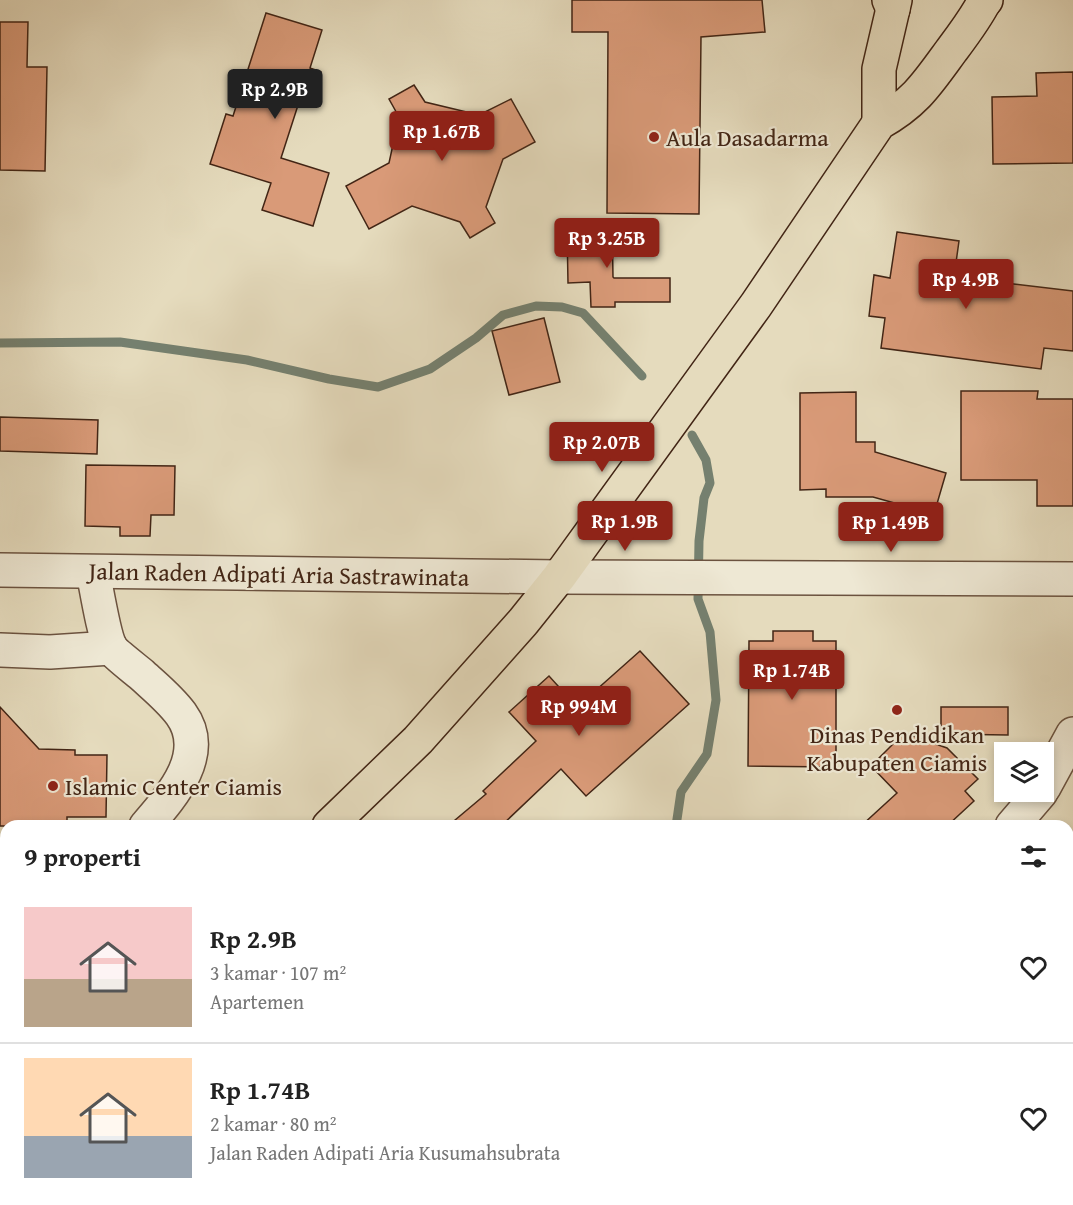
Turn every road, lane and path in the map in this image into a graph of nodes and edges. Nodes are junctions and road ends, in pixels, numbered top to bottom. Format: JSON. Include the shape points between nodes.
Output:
{"nodes":[{"id":1,"x":985,"y":1,"type":"edge"},
{"id":2,"x":892,"y":3,"type":"edge"},
{"id":3,"x":879,"y":123,"type":"junction"},
{"id":4,"x":0,"y":570,"type":"edge"},
{"id":5,"x":93,"y":572,"type":"junction"},
{"id":6,"x":559,"y":577,"type":"junction"},
{"id":7,"x":1073,"y":579,"type":"edge"},
{"id":8,"x":111,"y":648,"type":"junction"},
{"id":9,"x":0,"y":650,"type":"edge"},
{"id":10,"x":1073,"y":734,"type":"edge"},
{"id":11,"x":1054,"y":769,"type":"edge"},
{"id":12,"x":1033,"y":802,"type":"edge"},
{"id":13,"x":1041,"y":802,"type":"edge"},
{"id":14,"x":151,"y":820,"type":"edge"},
{"id":15,"x":335,"y":820,"type":"edge"},
{"id":16,"x":1017,"y":820,"type":"edge"},
{"id":17,"x":1040,"y":820,"type":"edge"}],
"edges":[{"from":1,"to":3,"type":"main road","via":[[928,84],[897,113]]},
{"from":2,"to":3,"type":"main road","via":[[879,69]]},
{"from":3,"to":6,"type":"main road","via":[[756,305]]},
{"from":4,"to":5,"type":"street","name":"Jalan Raden Adipati Aria Sastrawinata"},
{"from":5,"to":6,"type":"street","name":"Jalan Raden Adipati Aria Sastrawinata"},
{"from":5,"to":8,"type":"street"},
{"from":6,"to":7,"type":"street","name":"Jalan Raden Adipati Aria Sastrawinata"},
{"from":6,"to":15,"type":"main road","via":[[418,740]]},
{"from":8,"to":9,"type":"street"},
{"from":8,"to":14,"type":"street","via":[[171,702],[189,730],[192,744],[186,768]]},
{"from":10,"to":11,"type":"street"},
{"from":12,"to":16,"type":"street"},
{"from":13,"to":17,"type":"street"}]}
